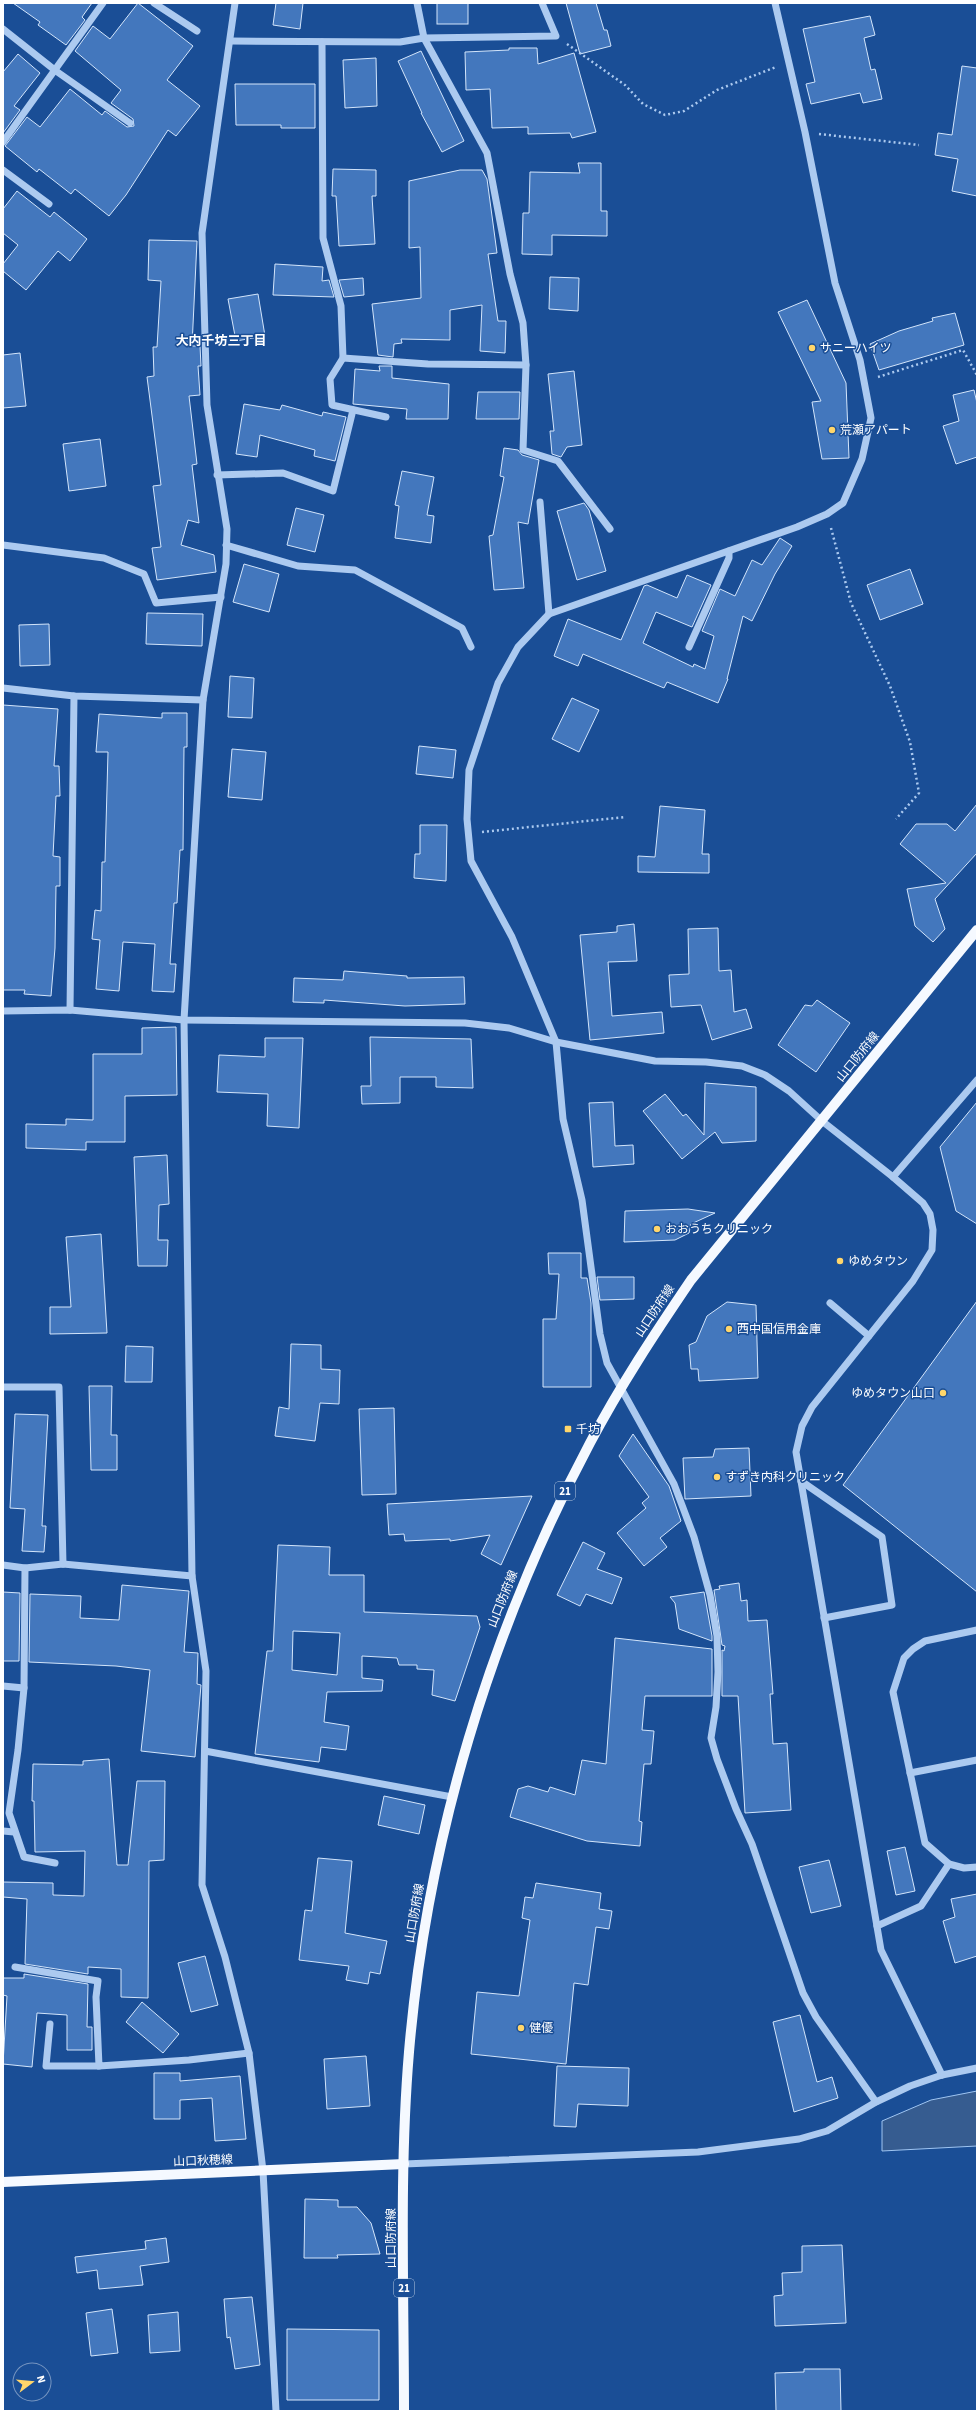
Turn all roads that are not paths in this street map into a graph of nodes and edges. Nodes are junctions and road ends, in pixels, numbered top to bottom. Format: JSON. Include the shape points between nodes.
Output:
{"nodes":[{"id":1,"x":103,"y":3,"type":"edge"},
{"id":2,"x":154,"y":3,"type":"edge"},
{"id":3,"x":235,"y":3,"type":"edge"},
{"id":4,"x":417,"y":3,"type":"edge"},
{"id":5,"x":542,"y":3,"type":"edge"},
{"id":6,"x":775,"y":3,"type":"edge"},
{"id":7,"x":3,"y":29,"type":"edge"},
{"id":8,"x":197,"y":31,"type":"dead end"},
{"id":9,"x":424,"y":38,"type":"junction"},
{"id":10,"x":231,"y":41,"type":"junction"},
{"id":11,"x":322,"y":42,"type":"junction"},
{"id":12,"x":56,"y":71,"type":"junction"},
{"id":13,"x":130,"y":123,"type":"dead end"},
{"id":14,"x":3,"y":142,"type":"edge"},
{"id":15,"x":3,"y":170,"type":"edge"},
{"id":16,"x":49,"y":204,"type":"dead end"},
{"id":17,"x":343,"y":358,"type":"junction"},
{"id":18,"x":526,"y":366,"type":"junction"},
{"id":19,"x":353,"y":410,"type":"junction"},
{"id":20,"x":386,"y":417,"type":"dead end"},
{"id":21,"x":217,"y":475,"type":"junction"},
{"id":22,"x":540,"y":502,"type":"dead end"},
{"id":23,"x":610,"y":529,"type":"dead end"},
{"id":24,"x":3,"y":545,"type":"edge"},
{"id":25,"x":226,"y":545,"type":"junction"},
{"id":26,"x":729,"y":551,"type":"junction"},
{"id":27,"x":221,"y":597,"type":"junction"},
{"id":28,"x":549,"y":614,"type":"junction"},
{"id":29,"x":472,"y":647,"type":"dead end"},
{"id":30,"x":689,"y":647,"type":"dead end"},
{"id":31,"x":3,"y":688,"type":"edge"},
{"id":32,"x":74,"y":696,"type":"junction"},
{"id":33,"x":203,"y":700,"type":"junction"},
{"id":34,"x":977,"y":930,"type":"edge"},
{"id":35,"x":70,"y":1010,"type":"junction"},
{"id":36,"x":3,"y":1011,"type":"edge"},
{"id":37,"x":184,"y":1020,"type":"junction"},
{"id":38,"x":556,"y":1042,"type":"junction"},
{"id":39,"x":977,"y":1080,"type":"edge"},
{"id":40,"x":822,"y":1121,"type":"junction"},
{"id":41,"x":893,"y":1177,"type":"junction"},
{"id":42,"x":830,"y":1303,"type":"dead end"},
{"id":43,"x":868,"y":1336,"type":"junction"},
{"id":44,"x":3,"y":1387,"type":"edge"},
{"id":45,"x":620,"y":1389,"type":"junction"},
{"id":46,"x":801,"y":1481,"type":"junction"},
{"id":47,"x":63,"y":1564,"type":"junction"},
{"id":48,"x":3,"y":1565,"type":"edge"},
{"id":49,"x":25,"y":1568,"type":"junction"},
{"id":50,"x":192,"y":1576,"type":"junction"},
{"id":51,"x":824,"y":1618,"type":"junction"},
{"id":52,"x":977,"y":1630,"type":"edge"},
{"id":53,"x":3,"y":1686,"type":"edge"},
{"id":54,"x":24,"y":1688,"type":"junction"},
{"id":55,"x":205,"y":1752,"type":"junction"},
{"id":56,"x":977,"y":1760,"type":"edge"},
{"id":57,"x":910,"y":1773,"type":"junction"},
{"id":58,"x":452,"y":1797,"type":"junction"},
{"id":59,"x":3,"y":1831,"type":"edge"},
{"id":60,"x":14,"y":1832,"type":"junction"},
{"id":61,"x":55,"y":1863,"type":"dead end"},
{"id":62,"x":949,"y":1864,"type":"junction"},
{"id":63,"x":977,"y":1867,"type":"edge"},
{"id":64,"x":877,"y":1926,"type":"junction"},
{"id":65,"x":14,"y":1967,"type":"dead end"},
{"id":66,"x":50,"y":2024,"type":"dead end"},
{"id":67,"x":249,"y":2053,"type":"junction"},
{"id":68,"x":99,"y":2066,"type":"junction"},
{"id":69,"x":977,"y":2068,"type":"edge"},
{"id":70,"x":942,"y":2075,"type":"junction"},
{"id":71,"x":876,"y":2102,"type":"junction"},
{"id":72,"x":404,"y":2164,"type":"junction"},
{"id":73,"x":263,"y":2171,"type":"junction"},
{"id":74,"x":3,"y":2182,"type":"edge"},
{"id":75,"x":276,"y":2411,"type":"edge"},
{"id":76,"x":404,"y":2411,"type":"edge"}],
"edges":[{"from":1,"to":12,"type":"street"},
{"from":2,"to":8,"type":"street"},
{"from":3,"to":10,"type":"street"},
{"from":4,"to":9,"type":"street"},
{"from":5,"to":9,"type":"street","via":[[556,36]]},
{"from":6,"to":26,"type":"street","via":[[805,132],[835,283],[860,360],[871,418],[862,459],[843,503],[827,514],[797,527]]},
{"from":7,"to":12,"type":"street"},
{"from":9,"to":11,"type":"street","via":[[400,42]]},
{"from":9,"to":18,"type":"street","via":[[487,153],[510,274],[523,324]]},
{"from":10,"to":11,"type":"street"},
{"from":10,"to":21,"type":"street","via":[[202,233],[207,405]]},
{"from":11,"to":17,"type":"street","via":[[323,238],[341,306]]},
{"from":12,"to":13,"type":"street"},
{"from":12,"to":14,"type":"street"},
{"from":15,"to":16,"type":"street"},
{"from":17,"to":18,"type":"street","via":[[428,364]]},
{"from":17,"to":19,"type":"street","via":[[330,379],[332,405]]},
{"from":18,"to":23,"type":"street","via":[[523,450],[558,461]]},
{"from":19,"to":20,"type":"street"},
{"from":19,"to":21,"type":"street","via":[[333,491],[283,473]]},
{"from":21,"to":25,"type":"street","via":[[227,529]]},
{"from":22,"to":28,"type":"street"},
{"from":24,"to":27,"type":"street","via":[[104,558],[144,574],[156,603]]},
{"from":25,"to":27,"type":"street"},
{"from":25,"to":29,"type":"street","via":[[298,566],[355,570],[462,628]]},
{"from":26,"to":28,"type":"street"},
{"from":26,"to":30,"type":"street","via":[[729,558]]},
{"from":27,"to":33,"type":"street"},
{"from":28,"to":38,"type":"street","via":[[518,647],[498,683],[469,770],[467,833],[471,861],[512,937]]},
{"from":31,"to":32,"type":"street"},
{"from":32,"to":33,"type":"street"},
{"from":32,"to":35,"type":"street"},
{"from":33,"to":37,"type":"street"},
{"from":34,"to":40,"type":"main road","name":"山口防府線","number":"21"},
{"from":35,"to":36,"type":"street"},
{"from":35,"to":37,"type":"street"},
{"from":37,"to":38,"type":"street","via":[[465,1023],[509,1028]]},
{"from":37,"to":50,"type":"street"},
{"from":38,"to":40,"type":"street","via":[[655,1061],[742,1066],[765,1075],[789,1091]]},
{"from":38,"to":45,"type":"street","via":[[564,1119],[582,1200],[600,1334],[607,1363]]},
{"from":39,"to":41,"type":"street"},
{"from":40,"to":41,"type":"street"},
{"from":40,"to":45,"type":"main road","name":"山口防府線","number":"21","via":[[691,1280]]},
{"from":41,"to":43,"type":"street","via":[[923,1203],[930,1214],[933,1230],[932,1250],[913,1281]]},
{"from":42,"to":43,"type":"street"},
{"from":43,"to":46,"type":"street","via":[[812,1407],[802,1426],[796,1452]]},
{"from":44,"to":47,"type":"street","via":[[59,1387]]},
{"from":45,"to":58,"type":"main road","name":"山口防府線","number":"21","via":[[557,1507],[520,1591],[475,1716]]},
{"from":45,"to":71,"type":"street","via":[[674,1484],[694,1537],[710,1595],[718,1636],[716,1707],[711,1738],[717,1759],[752,1844],[803,1994],[816,2017]]},
{"from":46,"to":51,"type":"street"},
{"from":46,"to":51,"type":"street","via":[[882,1537],[892,1605]]},
{"from":47,"to":49,"type":"street"},
{"from":47,"to":50,"type":"street"},
{"from":48,"to":49,"type":"street"},
{"from":49,"to":54,"type":"street"},
{"from":50,"to":55,"type":"street","via":[[206,1671]]},
{"from":51,"to":64,"type":"street"},
{"from":52,"to":57,"type":"street","via":[[925,1641],[904,1658],[893,1692]]},
{"from":53,"to":54,"type":"street"},
{"from":54,"to":60,"type":"street","via":[[9,1813]]},
{"from":55,"to":58,"type":"street"},
{"from":55,"to":67,"type":"street","via":[[202,1885],[225,1957]]},
{"from":56,"to":57,"type":"street"},
{"from":57,"to":62,"type":"street","via":[[925,1843]]},
{"from":58,"to":72,"type":"main road","name":"山口防府線","number":"21","via":[[426,1913],[415,1995],[405,2101]]},
{"from":59,"to":60,"type":"street"},
{"from":60,"to":61,"type":"street","via":[[24,1857]]},
{"from":62,"to":63,"type":"street","via":[[964,1868]]},
{"from":62,"to":64,"type":"street","via":[[921,1906]]},
{"from":64,"to":70,"type":"street","via":[[881,1950]]},
{"from":65,"to":68,"type":"street","via":[[98,1981],[96,1997]]},
{"from":66,"to":68,"type":"street","via":[[46,2066]]},
{"from":67,"to":68,"type":"street"},
{"from":67,"to":73,"type":"street"},
{"from":69,"to":70,"type":"street"},
{"from":70,"to":71,"type":"street"},
{"from":71,"to":72,"type":"street","via":[[827,2131],[799,2139],[741,2148]]},
{"from":72,"to":73,"type":"main road","name":"山口秋穂線"},
{"from":72,"to":76,"type":"main road","name":"山口防府線","number":"21"},
{"from":73,"to":74,"type":"main road","name":"山口秋穂線"},
{"from":73,"to":75,"type":"street"}]}
